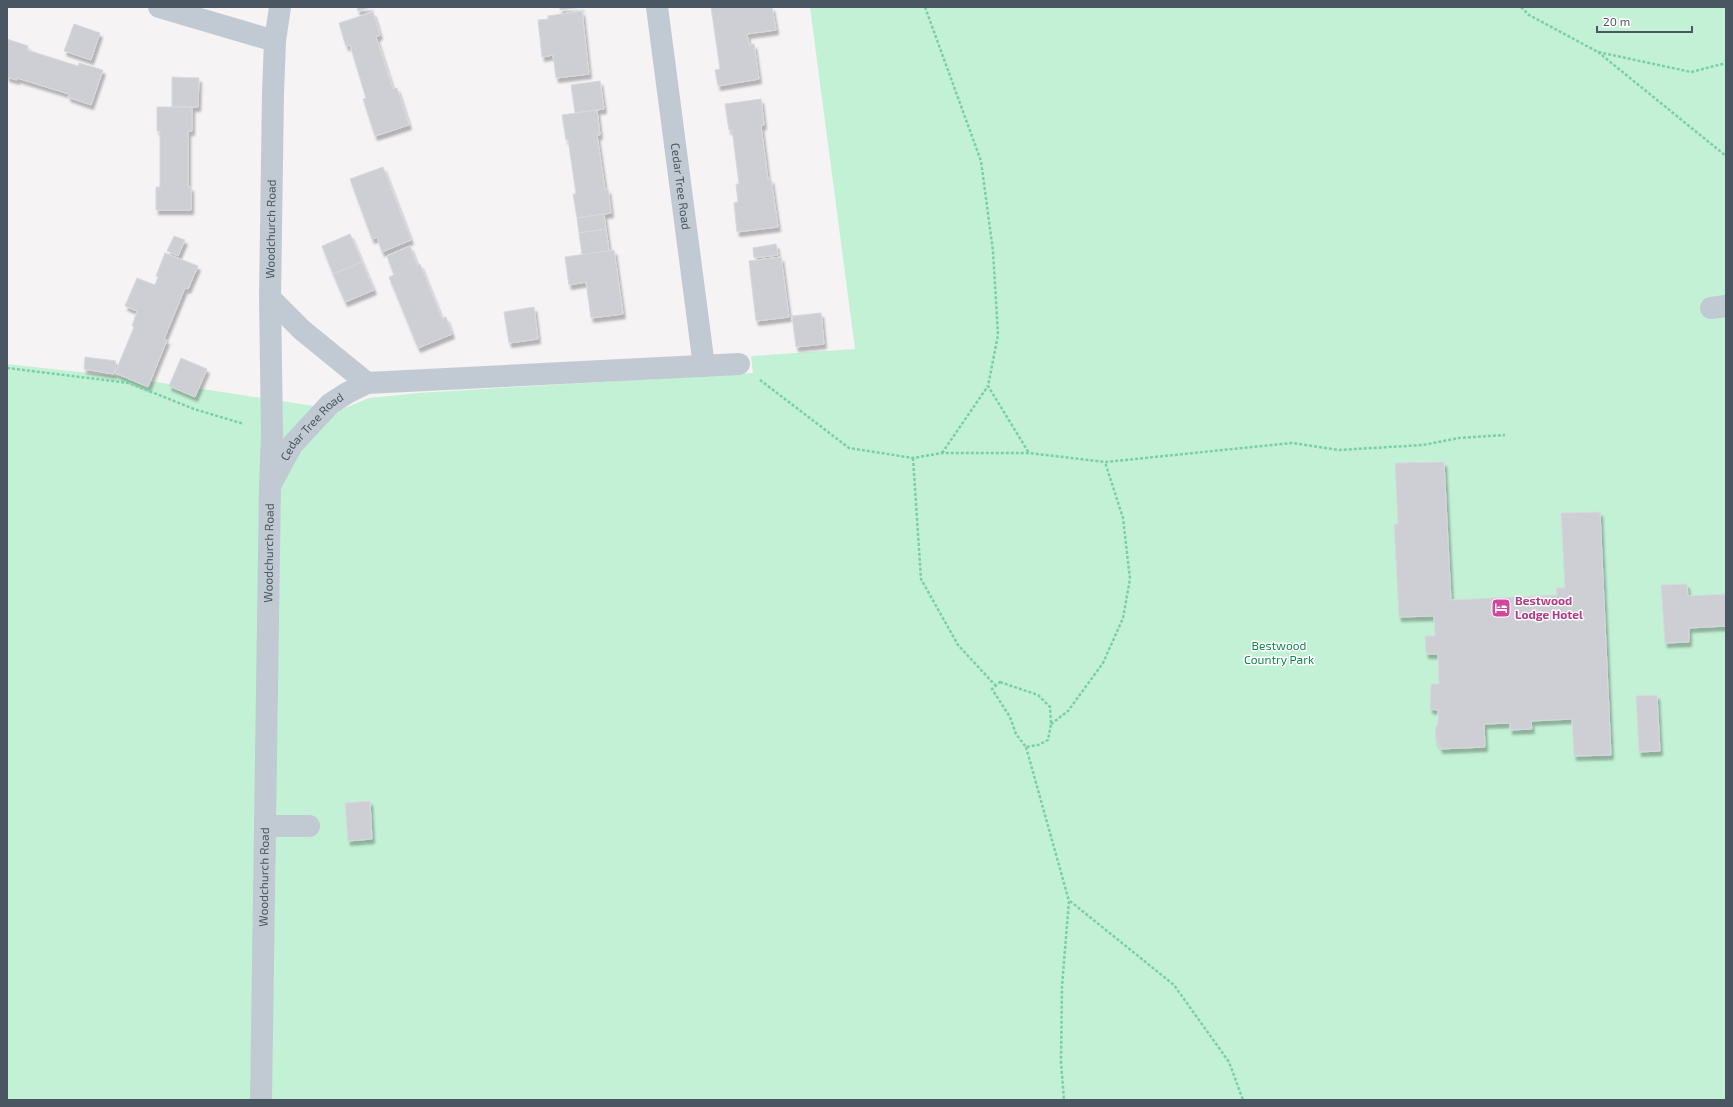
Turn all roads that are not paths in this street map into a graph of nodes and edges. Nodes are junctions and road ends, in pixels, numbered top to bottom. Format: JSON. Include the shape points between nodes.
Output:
{"nodes":[{"id":1,"x":159,"y":7,"type":"edge"},
{"id":2,"x":280,"y":7,"type":"edge"},
{"id":3,"x":657,"y":7,"type":"edge"},
{"id":4,"x":274,"y":41,"type":"junction"},
{"id":5,"x":270,"y":298,"type":"junction"},
{"id":6,"x":739,"y":364,"type":"road end"},
{"id":7,"x":704,"y":366,"type":"junction"},
{"id":8,"x":368,"y":383,"type":"junction"},
{"id":9,"x":270,"y":485,"type":"junction"},
{"id":10,"x":265,"y":826,"type":"junction"},
{"id":11,"x":309,"y":826,"type":"dead end"},
{"id":12,"x":260,"y":1100,"type":"edge"}],
"edges":[{"from":1,"to":4,"type":"street"},
{"from":2,"to":4,"type":"street","name":"Woodchurch Road"},
{"from":3,"to":7,"type":"street","name":"Cedar Tree Road"},
{"from":4,"to":5,"type":"street","name":"Woodchurch Road"},
{"from":5,"to":8,"type":"street","via":[[302,330]]},
{"from":5,"to":9,"type":"street","name":"Woodchurch Road"},
{"from":6,"to":7,"type":"street","name":"Cedar Tree Road"},
{"from":7,"to":8,"type":"street","name":"Cedar Tree Road"},
{"from":8,"to":9,"type":"street","name":"Cedar Tree Road","via":[[347,392],[330,404],[292,445]]},
{"from":9,"to":10,"type":"street","name":"Woodchurch Road"},
{"from":10,"to":11,"type":"street"},
{"from":10,"to":12,"type":"street","name":"Woodchurch Road"}]}
